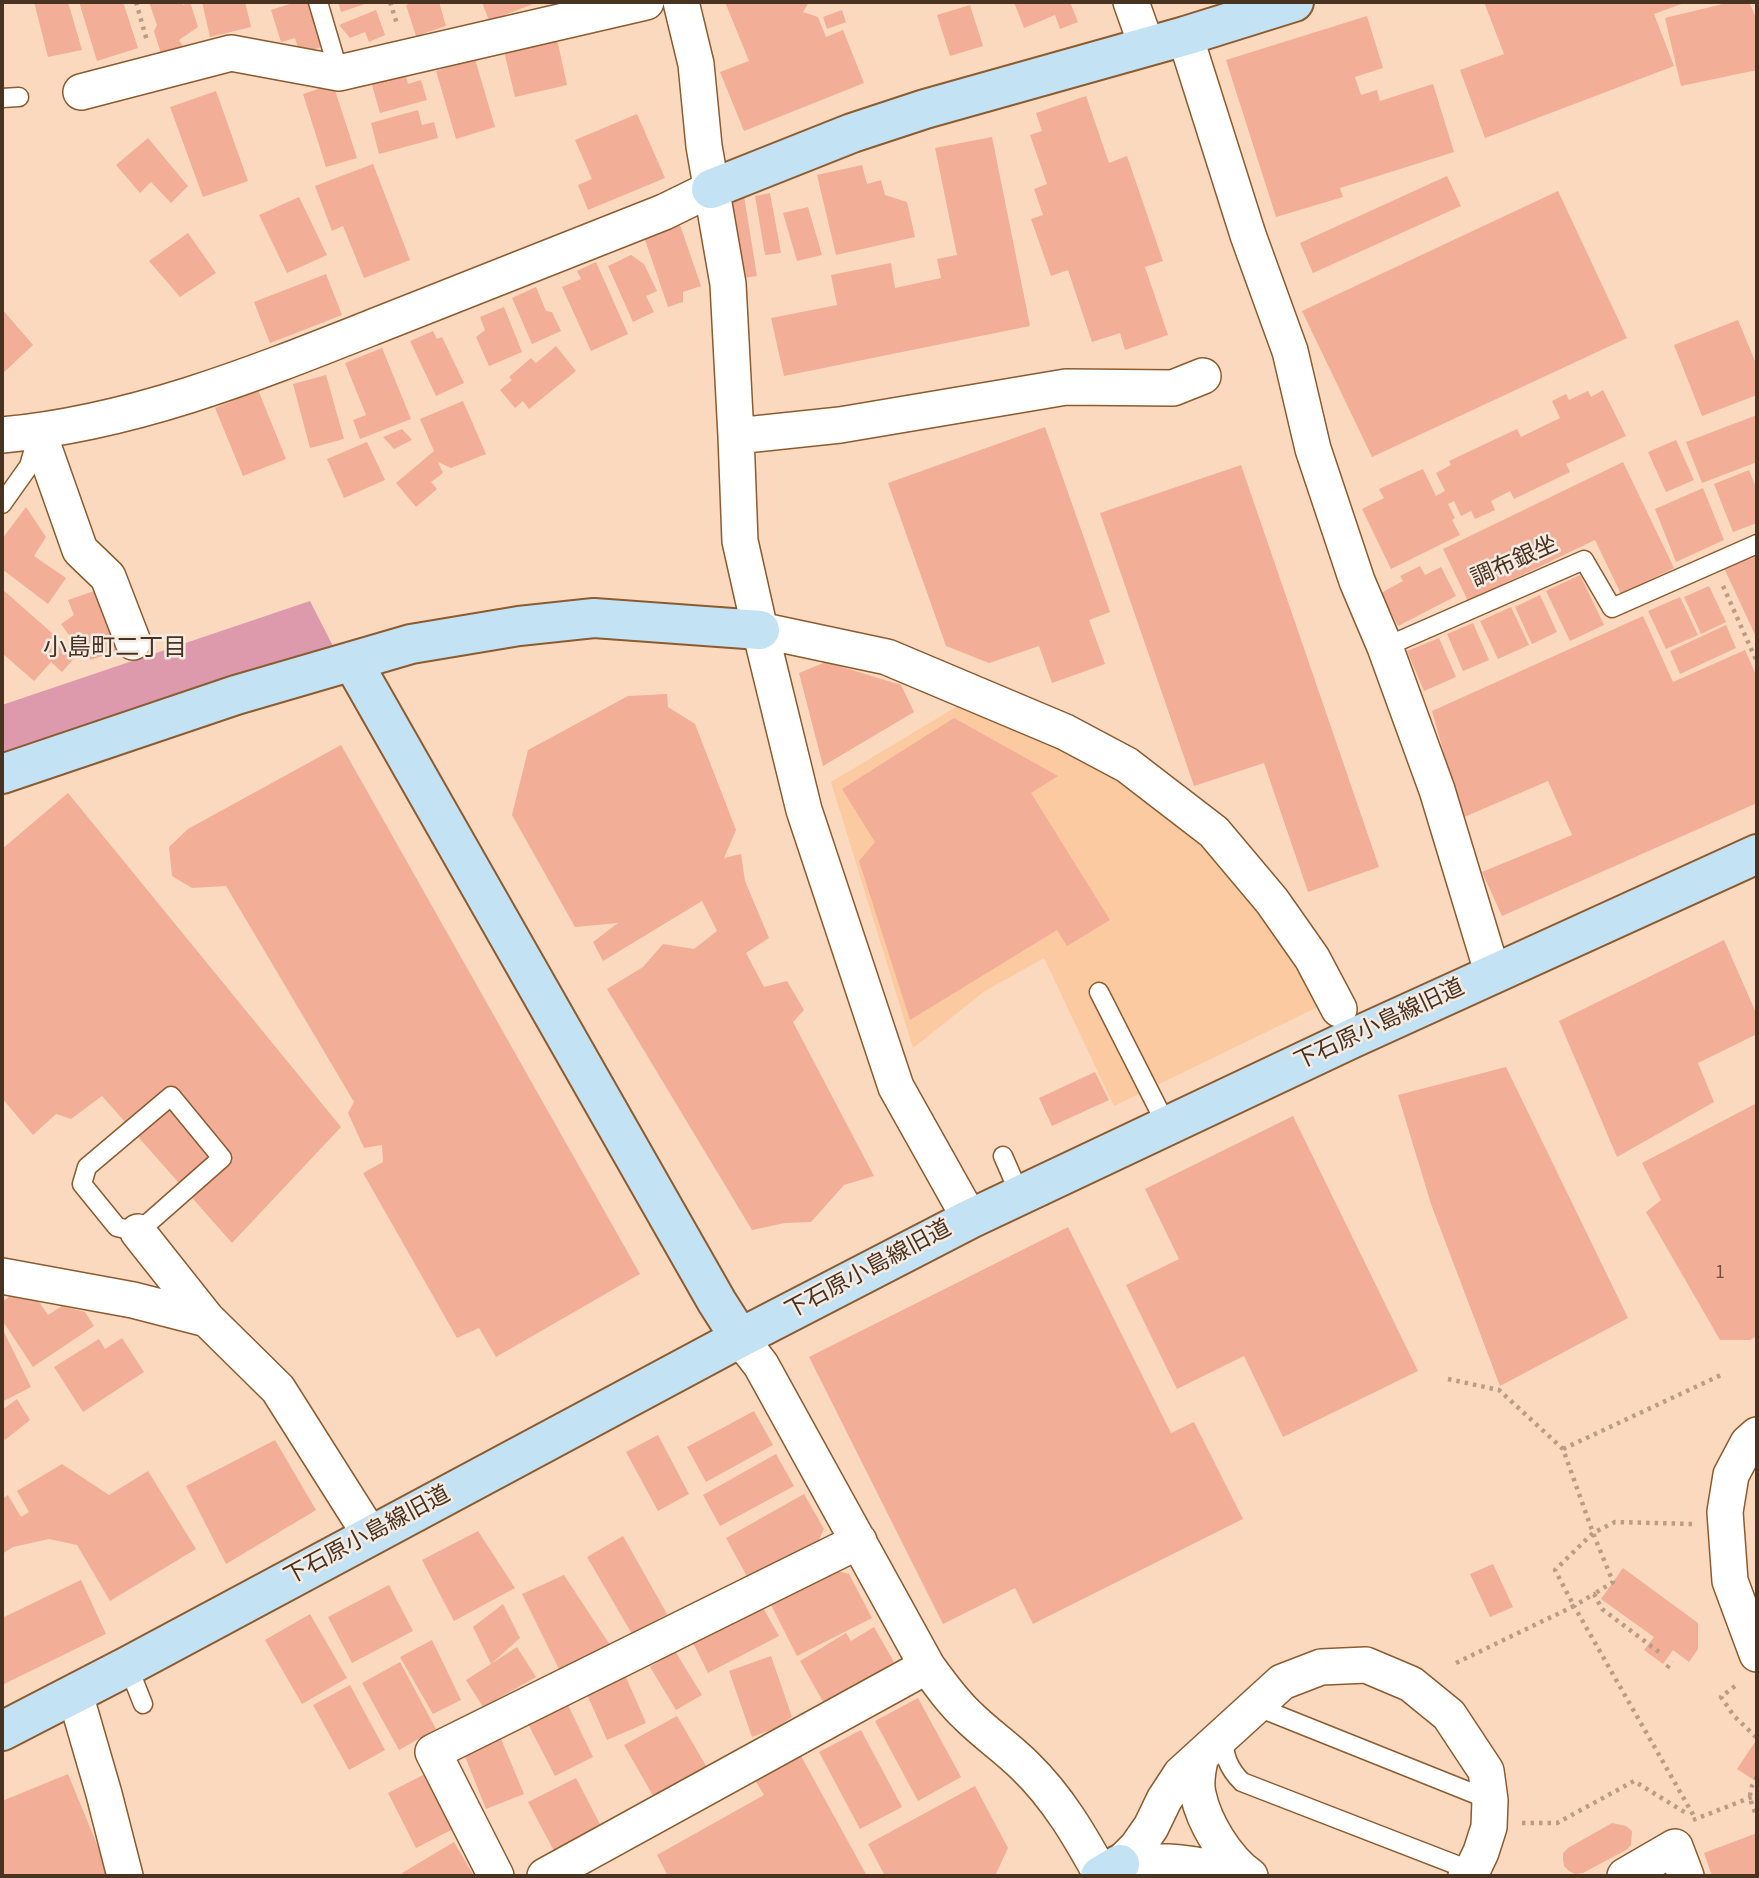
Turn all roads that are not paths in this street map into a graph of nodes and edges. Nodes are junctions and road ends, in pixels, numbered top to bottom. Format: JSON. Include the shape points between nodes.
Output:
{"nodes":[{"id":1,"x":318,"y":2,"type":"edge"},
{"id":2,"x":646,"y":2,"type":"edge"},
{"id":3,"x":681,"y":2,"type":"edge"},
{"id":4,"x":1131,"y":2,"type":"edge"},
{"id":5,"x":1294,"y":2,"type":"edge"},
{"id":6,"x":1185,"y":36,"type":"junction"},
{"id":7,"x":1147,"y":47,"type":"junction"},
{"id":8,"x":339,"y":73,"type":"junction"},
{"id":9,"x":81,"y":92,"type":"dead end"},
{"id":10,"x":711,"y":189,"type":"junction"},
{"id":11,"x":1203,"y":376,"type":"dead end"},
{"id":12,"x":38,"y":431,"type":"junction"},
{"id":13,"x":2,"y":435,"type":"edge"},
{"id":14,"x":736,"y":436,"type":"junction"},
{"id":15,"x":2,"y":504,"type":"edge"},
{"id":16,"x":1757,"y":544,"type":"edge"},
{"id":17,"x":760,"y":630,"type":"junction"},
{"id":18,"x":132,"y":642,"type":"dead end"},
{"id":19,"x":1385,"y":647,"type":"junction"},
{"id":20,"x":352,"y":661,"type":"junction"},
{"id":21,"x":2,"y":774,"type":"edge"},
{"id":22,"x":1757,"y":854,"type":"edge"},
{"id":23,"x":1493,"y":975,"type":"junction"},
{"id":24,"x":1100,"y":992,"type":"dead end"},
{"id":25,"x":1339,"y":1009,"type":"dead end"},
{"id":26,"x":1167,"y":1126,"type":"junction"},
{"id":27,"x":1003,"y":1156,"type":"dead end"},
{"id":28,"x":1020,"y":1195,"type":"junction"},
{"id":29,"x":970,"y":1219,"type":"junction"},
{"id":30,"x":138,"y":1232,"type":"junction"},
{"id":31,"x":2,"y":1276,"type":"edge"},
{"id":32,"x":207,"y":1319,"type":"junction"},
{"id":33,"x":740,"y":1338,"type":"junction"},
{"id":34,"x":1757,"y":1435,"type":"edge"},
{"id":35,"x":371,"y":1536,"type":"junction"},
{"id":36,"x":859,"y":1541,"type":"junction"},
{"id":37,"x":1757,"y":1654,"type":"edge"},
{"id":38,"x":128,"y":1666,"type":"junction"},
{"id":39,"x":927,"y":1667,"type":"junction"},
{"id":40,"x":75,"y":1694,"type":"junction"},
{"id":41,"x":144,"y":1704,"type":"dead end"},
{"id":42,"x":1255,"y":1706,"type":"junction"},
{"id":43,"x":2,"y":1731,"type":"edge"},
{"id":44,"x":1212,"y":1746,"type":"junction"},
{"id":45,"x":1500,"y":1812,"type":"junction"},
{"id":46,"x":1683,"y":1849,"type":"edge"},
{"id":47,"x":1106,"y":1873,"type":"edge"},
{"id":48,"x":1469,"y":1874,"type":"edge"},
{"id":49,"x":125,"y":1876,"type":"edge"},
{"id":50,"x":496,"y":1876,"type":"edge"},
{"id":51,"x":545,"y":1876,"type":"edge"},
{"id":52,"x":1239,"y":1876,"type":"edge"},
{"id":53,"x":1250,"y":1876,"type":"edge"},
{"id":54,"x":1625,"y":1876,"type":"edge"}],
"edges":[{"from":1,"to":8,"type":"lane"},
{"from":2,"to":8,"type":"street"},
{"from":3,"to":10,"type":"street","via":[[696,64]]},
{"from":4,"to":7,"type":"street"},
{"from":5,"to":6,"type":"street"},
{"from":6,"to":7,"type":"street"},
{"from":6,"to":19,"type":"street","via":[[1290,351],[1313,449],[1357,581]]},
{"from":7,"to":10,"type":"street","via":[[925,109]]},
{"from":8,"to":9,"type":"street","via":[[231,52]]},
{"from":10,"to":12,"type":"street","via":[[664,212],[254,374],[166,404]]},
{"from":10,"to":14,"type":"street","via":[[728,284]]},
{"from":11,"to":14,"type":"street","via":[[1172,388],[1066,387],[839,425]]},
{"from":12,"to":13,"type":"street"},
{"from":12,"to":15,"type":"lane","via":[[29,467]]},
{"from":12,"to":18,"type":"street","via":[[80,550],[108,577]]},
{"from":14,"to":17,"type":"street","via":[[740,541]]},
{"from":16,"to":19,"type":"lane","name":"調布銀坐","via":[[1612,608],[1584,560]]},
{"from":17,"to":20,"type":"street","via":[[594,618],[460,635]]},
{"from":17,"to":25,"type":"street","via":[[887,657],[1065,732],[1127,765],[1214,832],[1272,901],[1312,958]]},
{"from":17,"to":29,"type":"street","via":[[804,810],[896,1087]]},
{"from":19,"to":23,"type":"street","via":[[1437,790]]},
{"from":20,"to":21,"type":"street"},
{"from":20,"to":33,"type":"street"},
{"from":22,"to":23,"type":"street","name":"下石原小島線旧道"},
{"from":23,"to":26,"type":"street","name":"下石原小島線旧道"},
{"from":24,"to":26,"type":"lane"},
{"from":26,"to":28,"type":"street","name":"下石原小島線旧道"},
{"from":27,"to":28,"type":"lane"},
{"from":28,"to":29,"type":"street","name":"下石原小島線旧道"},
{"from":29,"to":33,"type":"street","name":"下石原小島線旧道"},
{"from":30,"to":30,"type":"lane","via":[[117,1227],[82,1184],[87,1167],[171,1096],[222,1158]]},
{"from":30,"to":32,"type":"street"},
{"from":31,"to":32,"type":"street"},
{"from":32,"to":35,"type":"street","via":[[278,1389]]},
{"from":33,"to":35,"type":"street","name":"下石原小島線旧道"},
{"from":33,"to":36,"type":"street","via":[[761,1365]]},
{"from":34,"to":37,"type":"street","via":[[1731,1475],[1725,1512],[1730,1581]]},
{"from":35,"to":38,"type":"street","name":"下石原小島線旧道"},
{"from":36,"to":39,"type":"street"},
{"from":36,"to":50,"type":"street","via":[[433,1752]]},
{"from":38,"to":40,"type":"street","name":"下石原小島線旧道"},
{"from":38,"to":41,"type":"lane"},
{"from":39,"to":47,"type":"street","via":[[969,1717],[1044,1786]]},
{"from":39,"to":51,"type":"street"},
{"from":40,"to":43,"type":"street","name":"下石原小島線旧道"},
{"from":40,"to":49,"type":"street"},
{"from":42,"to":44,"type":"street"},
{"from":42,"to":45,"type":"lane"},
{"from":42,"to":45,"type":"street","via":[[1282,1682],[1321,1667],[1366,1665],[1411,1684],[1449,1715],[1486,1771]]},
{"from":44,"to":47,"type":"street","via":[[1181,1774],[1137,1847]]},
{"from":44,"to":48,"type":"lane","via":[[1225,1755],[1242,1782]]},
{"from":44,"to":53,"type":"street","via":[[1197,1772],[1198,1793],[1225,1853]]},
{"from":45,"to":48,"type":"street"},
{"from":46,"to":54,"type":"street"},
{"from":47,"to":52,"type":"street","via":[[1149,1861],[1182,1862]]}]}
